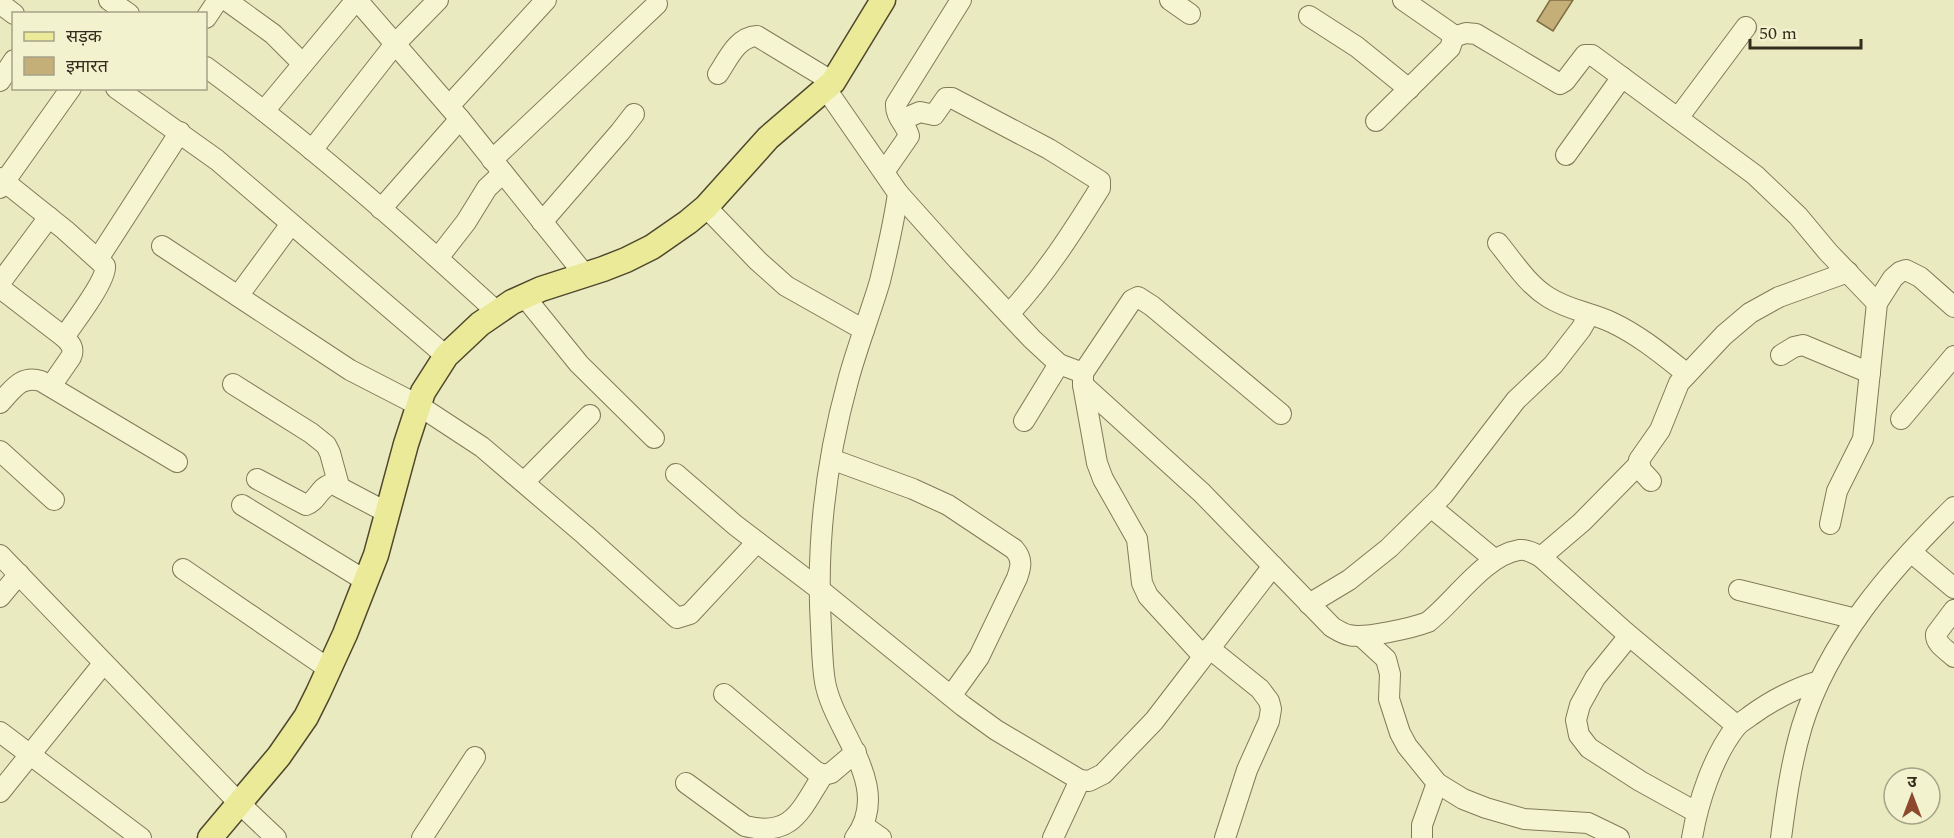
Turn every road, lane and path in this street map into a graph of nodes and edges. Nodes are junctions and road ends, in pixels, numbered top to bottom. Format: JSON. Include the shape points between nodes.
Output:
{"nodes":[{"id":1,"x":109,"y":0,"type":"edge"},
{"id":2,"x":218,"y":0,"type":"edge"},
{"id":3,"x":226,"y":0,"type":"edge"},
{"id":4,"x":356,"y":0,"type":"edge"},
{"id":5,"x":438,"y":0,"type":"edge"},
{"id":6,"x":546,"y":0,"type":"edge"},
{"id":7,"x":883,"y":0,"type":"edge"},
{"id":8,"x":961,"y":0,"type":"edge"},
{"id":9,"x":1170,"y":0,"type":"edge"},
{"id":10,"x":1403,"y":0,"type":"edge"},
{"id":11,"x":657,"y":3,"type":"dead end"},
{"id":12,"x":126,"y":12,"type":"edge"},
{"id":13,"x":1190,"y":14,"type":"dead end"},
{"id":14,"x":207,"y":16,"type":"edge"},
{"id":15,"x":1309,"y":16,"type":"dead end"},
{"id":16,"x":1746,"y":27,"type":"dead end"},
{"id":17,"x":1453,"y":37,"type":"junction"},
{"id":18,"x":395,"y":44,"type":"junction"},
{"id":19,"x":12,"y":63,"type":"edge"},
{"id":20,"x":302,"y":63,"type":"junction"},
{"id":21,"x":207,"y":68,"type":"edge"},
{"id":22,"x":718,"y":74,"type":"dead end"},
{"id":23,"x":1622,"y":77,"type":"junction"},
{"id":24,"x":0,"y":81,"type":"edge"},
{"id":25,"x":830,"y":86,"type":"junction"},
{"id":26,"x":1409,"y":88,"type":"junction"},
{"id":27,"x":70,"y":90,"type":"edge"},
{"id":28,"x":119,"y":90,"type":"edge"},
{"id":29,"x":264,"y":111,"type":"junction"},
{"id":30,"x":454,"y":113,"type":"junction"},
{"id":31,"x":634,"y":114,"type":"dead end"},
{"id":32,"x":1678,"y":118,"type":"junction"},
{"id":33,"x":901,"y":120,"type":"junction"},
{"id":34,"x":1376,"y":121,"type":"dead end"},
{"id":35,"x":180,"y":132,"type":"junction"},
{"id":36,"x":312,"y":150,"type":"junction"},
{"id":37,"x":1566,"y":155,"type":"dead end"},
{"id":38,"x":497,"y":166,"type":"junction"},
{"id":39,"x":884,"y":172,"type":"junction"},
{"id":40,"x":1,"y":182,"type":"edge"},
{"id":41,"x":898,"y":193,"type":"junction"},
{"id":42,"x":706,"y":207,"type":"junction"},
{"id":43,"x":381,"y":209,"type":"junction"},
{"id":44,"x":49,"y":217,"type":"junction"},
{"id":45,"x":542,"y":222,"type":"junction"},
{"id":46,"x":291,"y":224,"type":"junction"},
{"id":47,"x":1497,"y":243,"type":"dead end"},
{"id":48,"x":162,"y":246,"type":"dead end"},
{"id":49,"x":438,"y":258,"type":"junction"},
{"id":50,"x":98,"y":259,"type":"junction"},
{"id":51,"x":1848,"y":272,"type":"junction"},
{"id":52,"x":585,"y":275,"type":"junction"},
{"id":53,"x":0,"y":283,"type":"edge"},
{"id":54,"x":0,"y":288,"type":"edge"},
{"id":55,"x":238,"y":296,"type":"junction"},
{"id":56,"x":524,"y":296,"type":"junction"},
{"id":57,"x":1878,"y":303,"type":"junction"},
{"id":58,"x":1954,"y":308,"type":"edge"},
{"id":59,"x":497,"y":312,"type":"junction"},
{"id":60,"x":1009,"y":314,"type":"junction"},
{"id":61,"x":1589,"y":315,"type":"junction"},
{"id":62,"x":864,"y":330,"type":"junction"},
{"id":63,"x":64,"y":337,"type":"junction"},
{"id":64,"x":1781,"y":355,"type":"dead end"},
{"id":65,"x":446,"y":356,"type":"junction"},
{"id":66,"x":1954,"y":356,"type":"edge"},
{"id":67,"x":1059,"y":364,"type":"junction"},
{"id":68,"x":1870,"y":373,"type":"junction"},
{"id":69,"x":1687,"y":374,"type":"junction"},
{"id":70,"x":1083,"y":379,"type":"junction"},
{"id":71,"x":234,"y":384,"type":"dead end"},
{"id":72,"x":51,"y":387,"type":"junction"},
{"id":73,"x":0,"y":403,"type":"edge"},
{"id":74,"x":418,"y":405,"type":"junction"},
{"id":75,"x":1281,"y":414,"type":"dead end"},
{"id":76,"x":590,"y":415,"type":"dead end"},
{"id":77,"x":1901,"y":419,"type":"dead end"},
{"id":78,"x":1024,"y":421,"type":"dead end"},
{"id":79,"x":654,"y":438,"type":"dead end"},
{"id":80,"x":0,"y":451,"type":"edge"},
{"id":81,"x":831,"y":459,"type":"junction"},
{"id":82,"x":177,"y":462,"type":"dead end"},
{"id":83,"x":1639,"y":464,"type":"junction"},
{"id":84,"x":676,"y":474,"type":"dead end"},
{"id":85,"x":257,"y":479,"type":"dead end"},
{"id":86,"x":1651,"y":481,"type":"dead end"},
{"id":87,"x":524,"y":482,"type":"junction"},
{"id":88,"x":339,"y":486,"type":"junction"},
{"id":89,"x":54,"y":500,"type":"dead end"},
{"id":90,"x":242,"y":505,"type":"dead end"},
{"id":91,"x":1431,"y":507,"type":"junction"},
{"id":92,"x":1954,"y":507,"type":"edge"},
{"id":93,"x":388,"y":513,"type":"junction"},
{"id":94,"x":1830,"y":524,"type":"dead end"},
{"id":95,"x":757,"y":542,"type":"junction"},
{"id":96,"x":1911,"y":552,"type":"junction"},
{"id":97,"x":0,"y":555,"type":"edge"},
{"id":98,"x":1541,"y":557,"type":"junction"},
{"id":99,"x":1494,"y":559,"type":"junction"},
{"id":100,"x":1272,"y":566,"type":"junction"},
{"id":101,"x":183,"y":569,"type":"dead end"},
{"id":102,"x":19,"y":574,"type":"junction"},
{"id":103,"x":366,"y":581,"type":"junction"},
{"id":104,"x":1954,"y":588,"type":"edge"},
{"id":105,"x":819,"y":589,"type":"junction"},
{"id":106,"x":1739,"y":590,"type":"dead end"},
{"id":107,"x":0,"y":597,"type":"edge"},
{"id":108,"x":1310,"y":604,"type":"junction"},
{"id":109,"x":1954,"y":610,"type":"edge"},
{"id":110,"x":1856,"y":619,"type":"junction"},
{"id":111,"x":1361,"y":636,"type":"junction"},
{"id":112,"x":1629,"y":636,"type":"junction"},
{"id":113,"x":1206,"y":652,"type":"junction"},
{"id":114,"x":1954,"y":657,"type":"edge"},
{"id":115,"x":103,"y":664,"type":"junction"},
{"id":116,"x":329,"y":669,"type":"junction"},
{"id":117,"x":1820,"y":681,"type":"junction"},
{"id":118,"x":724,"y":694,"type":"dead end"},
{"id":119,"x":951,"y":696,"type":"junction"},
{"id":120,"x":1737,"y":726,"type":"junction"},
{"id":121,"x":0,"y":732,"type":"edge"},
{"id":122,"x":856,"y":752,"type":"junction"},
{"id":123,"x":31,"y":755,"type":"junction"},
{"id":124,"x":475,"y":757,"type":"dead end"},
{"id":125,"x":823,"y":775,"type":"junction"},
{"id":126,"x":1080,"y":780,"type":"junction"},
{"id":127,"x":686,"y":783,"type":"dead end"},
{"id":128,"x":1437,"y":783,"type":"junction"},
{"id":129,"x":0,"y":792,"type":"edge"},
{"id":130,"x":239,"y":803,"type":"junction"},
{"id":131,"x":1696,"y":812,"type":"junction"},
{"id":132,"x":860,"y":832,"type":"edge"},
{"id":133,"x":141,"y":838,"type":"edge"},
{"id":134,"x":210,"y":838,"type":"edge"},
{"id":135,"x":276,"y":838,"type":"edge"},
{"id":136,"x":422,"y":838,"type":"edge"},
{"id":137,"x":881,"y":838,"type":"edge"},
{"id":138,"x":1053,"y":838,"type":"edge"},
{"id":139,"x":1225,"y":838,"type":"edge"},
{"id":140,"x":1422,"y":838,"type":"edge"},
{"id":141,"x":1619,"y":838,"type":"edge"},
{"id":142,"x":1692,"y":838,"type":"edge"},
{"id":143,"x":1781,"y":838,"type":"edge"}],
"edges":[{"from":1,"to":12,"type":"street"},
{"from":2,"to":14,"type":"street"},
{"from":3,"to":20,"type":"street","via":[[273,34]]},
{"from":4,"to":18,"type":"street"},
{"from":4,"to":20,"type":"street"},
{"from":5,"to":18,"type":"street"},
{"from":6,"to":30,"type":"street"},
{"from":7,"to":25,"type":"main road"},
{"from":8,"to":33,"type":"street","via":[[896,104]]},
{"from":9,"to":13,"type":"street"},
{"from":10,"to":17,"type":"street"},
{"from":11,"to":38,"type":"street"},
{"from":15,"to":26,"type":"street"},
{"from":16,"to":32,"type":"street"},
{"from":17,"to":23,"type":"street","via":[[1476,34],[1560,84],[1587,54]]},
{"from":17,"to":26,"type":"street","via":[[1450,48]]},
{"from":18,"to":30,"type":"street"},
{"from":18,"to":36,"type":"street"},
{"from":19,"to":24,"type":"street"},
{"from":20,"to":29,"type":"street"},
{"from":21,"to":29,"type":"street"},
{"from":22,"to":25,"type":"street","via":[[737,45],[747,37],[757,36]]},
{"from":23,"to":32,"type":"street"},
{"from":23,"to":37,"type":"street"},
{"from":25,"to":39,"type":"street"},
{"from":25,"to":42,"type":"main road","via":[[768,138]]},
{"from":26,"to":34,"type":"street"},
{"from":27,"to":40,"type":"street"},
{"from":28,"to":35,"type":"street"},
{"from":29,"to":36,"type":"street"},
{"from":30,"to":38,"type":"street"},
{"from":30,"to":43,"type":"street"},
{"from":31,"to":45,"type":"street"},
{"from":32,"to":51,"type":"street","via":[[1755,175]]},
{"from":33,"to":39,"type":"street","via":[[908,138]]},
{"from":33,"to":60,"type":"street","via":[[922,111],[934,115],[945,98],[952,98],[1100,181],[1100,188],[1067,241]]},
{"from":35,"to":46,"type":"street"},
{"from":35,"to":50,"type":"street"},
{"from":36,"to":43,"type":"street"},
{"from":38,"to":45,"type":"street"},
{"from":38,"to":49,"type":"street","via":[[466,222]]},
{"from":39,"to":41,"type":"street"},
{"from":40,"to":44,"type":"street"},
{"from":41,"to":60,"type":"street"},
{"from":41,"to":62,"type":"street","via":[[894,223]]},
{"from":42,"to":52,"type":"main road","via":[[652,248]]},
{"from":42,"to":62,"type":"street","via":[[786,286]]},
{"from":43,"to":49,"type":"street"},
{"from":44,"to":50,"type":"street"},
{"from":44,"to":53,"type":"street"},
{"from":45,"to":52,"type":"street"},
{"from":46,"to":55,"type":"street"},
{"from":46,"to":65,"type":"street"},
{"from":47,"to":61,"type":"street","via":[[1545,295]]},
{"from":48,"to":55,"type":"street"},
{"from":49,"to":59,"type":"street"},
{"from":50,"to":63,"type":"street","via":[[105,266],[105,273]]},
{"from":51,"to":57,"type":"street"},
{"from":51,"to":69,"type":"street","via":[[1779,297],[1750,313]]},
{"from":52,"to":56,"type":"main road"},
{"from":54,"to":63,"type":"street"},
{"from":55,"to":74,"type":"street","via":[[350,370]]},
{"from":56,"to":59,"type":"main road"},
{"from":56,"to":79,"type":"street","via":[[579,364]]},
{"from":57,"to":58,"type":"street","via":[[1893,278],[1906,270],[1920,277]]},
{"from":57,"to":68,"type":"street"},
{"from":59,"to":65,"type":"main road"},
{"from":60,"to":67,"type":"street"},
{"from":61,"to":69,"type":"street","via":[[1632,334]]},
{"from":61,"to":91,"type":"street","via":[[1553,365],[1516,400]]},
{"from":62,"to":81,"type":"street","via":[[848,380]]},
{"from":63,"to":72,"type":"street","via":[[72,353]]},
{"from":64,"to":68,"type":"street","via":[[1803,345]]},
{"from":65,"to":74,"type":"main road"},
{"from":66,"to":77,"type":"street"},
{"from":67,"to":70,"type":"street"},
{"from":67,"to":78,"type":"street"},
{"from":68,"to":94,"type":"street","via":[[1863,439],[1838,491]]},
{"from":69,"to":83,"type":"street"},
{"from":70,"to":75,"type":"street","via":[[1132,300],[1138,297]]},
{"from":70,"to":100,"type":"street"},
{"from":70,"to":113,"type":"street","via":[[1096,463],[1137,538],[1142,582],[1148,596]]},
{"from":71,"to":88,"type":"street","via":[[326,445]]},
{"from":72,"to":73,"type":"street","via":[[33,379],[22,380]]},
{"from":72,"to":82,"type":"street"},
{"from":74,"to":87,"type":"street","via":[[482,447]]},
{"from":74,"to":93,"type":"main road"},
{"from":76,"to":87,"type":"street"},
{"from":80,"to":89,"type":"street"},
{"from":81,"to":105,"type":"street","via":[[823,511]]},
{"from":81,"to":119,"type":"street","via":[[948,505],[1019,555],[1017,578],[979,657]]},
{"from":83,"to":86,"type":"street"},
{"from":83,"to":98,"type":"street"},
{"from":84,"to":95,"type":"street"},
{"from":85,"to":88,"type":"street","via":[[306,505],[328,484]]},
{"from":87,"to":95,"type":"street","via":[[676,618],[690,614]]},
{"from":88,"to":93,"type":"street"},
{"from":90,"to":103,"type":"street"},
{"from":91,"to":99,"type":"street"},
{"from":91,"to":108,"type":"street","via":[[1389,548]]},
{"from":92,"to":96,"type":"street"},
{"from":93,"to":103,"type":"main road"},
{"from":95,"to":105,"type":"street"},
{"from":96,"to":104,"type":"street"},
{"from":96,"to":110,"type":"street"},
{"from":97,"to":102,"type":"street"},
{"from":98,"to":99,"type":"street","via":[[1520,550]]},
{"from":98,"to":112,"type":"street"},
{"from":99,"to":111,"type":"street","via":[[1428,622]]},
{"from":100,"to":108,"type":"street"},
{"from":100,"to":113,"type":"street"},
{"from":101,"to":116,"type":"street"},
{"from":102,"to":107,"type":"street"},
{"from":102,"to":115,"type":"street"},
{"from":103,"to":116,"type":"main road"},
{"from":105,"to":119,"type":"street"},
{"from":105,"to":122,"type":"street","via":[[826,688]]},
{"from":106,"to":110,"type":"street"},
{"from":108,"to":111,"type":"street","via":[[1332,627]]},
{"from":109,"to":114,"type":"street","via":[[1936,638]]},
{"from":110,"to":117,"type":"street"},
{"from":111,"to":128,"type":"street","via":[[1386,659],[1389,699],[1400,733]]},
{"from":112,"to":120,"type":"street"},
{"from":112,"to":131,"type":"street","via":[[1595,678],[1580,705],[1576,720],[1579,735],[1588,748]]},
{"from":113,"to":126,"type":"street","via":[[1154,721],[1103,774],[1089,781]]},
{"from":113,"to":139,"type":"street","via":[[1260,689],[1271,708]]},
{"from":115,"to":123,"type":"street"},
{"from":115,"to":130,"type":"street"},
{"from":116,"to":130,"type":"main road","via":[[301,724]]},
{"from":117,"to":120,"type":"street","via":[[1776,698]]},
{"from":117,"to":143,"type":"street","via":[[1802,725],[1787,786]]},
{"from":118,"to":125,"type":"street"},
{"from":119,"to":126,"type":"street","via":[[996,730]]},
{"from":120,"to":131,"type":"street","via":[[1718,756]]},
{"from":121,"to":123,"type":"street"},
{"from":122,"to":125,"type":"street"},
{"from":122,"to":132,"type":"street","via":[[868,807]]},
{"from":123,"to":129,"type":"street"},
{"from":123,"to":133,"type":"street"},
{"from":124,"to":136,"type":"street"},
{"from":125,"to":127,"type":"street","via":[[794,820],[776,832],[745,826]]},
{"from":126,"to":138,"type":"street"},
{"from":128,"to":140,"type":"street","via":[[1422,825]]},
{"from":128,"to":141,"type":"street","via":[[1486,808],[1524,819],[1588,824]]},
{"from":130,"to":134,"type":"main road"},
{"from":130,"to":135,"type":"street"},
{"from":131,"to":142,"type":"street"},
{"from":132,"to":137,"type":"street"}]}
